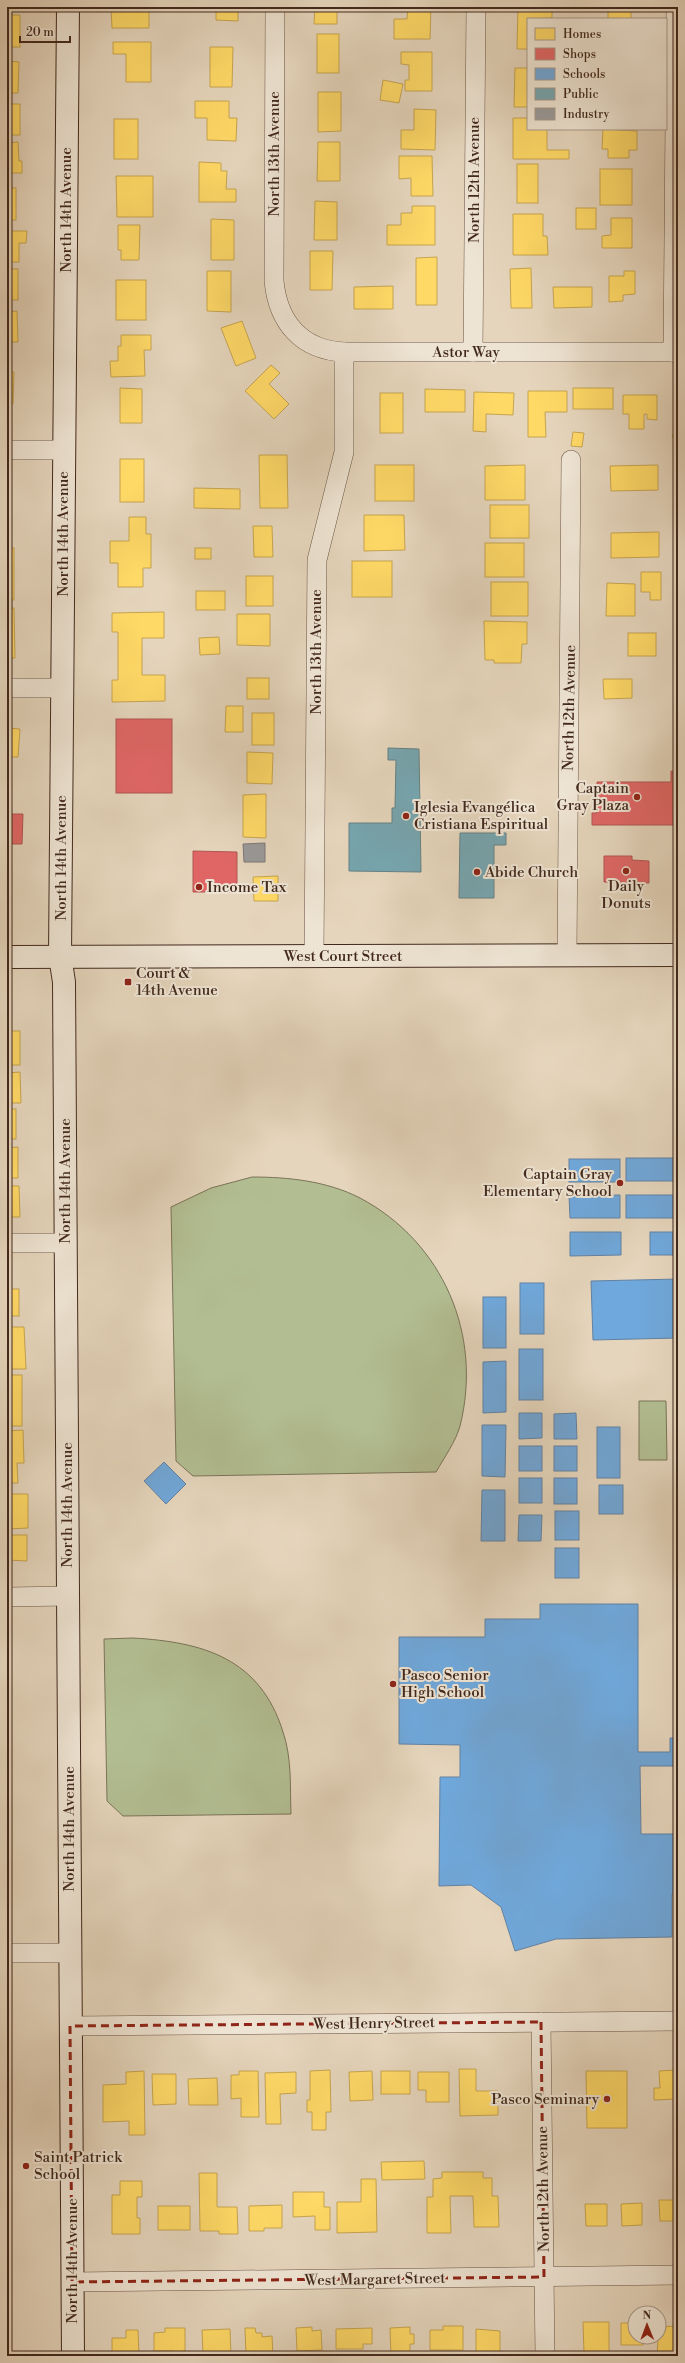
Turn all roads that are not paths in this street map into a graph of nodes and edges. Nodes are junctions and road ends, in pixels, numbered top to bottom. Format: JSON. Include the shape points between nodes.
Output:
{"nodes":[{"id":1,"x":68,"y":7,"type":"edge"},
{"id":2,"x":275,"y":7,"type":"edge"},
{"id":3,"x":476,"y":7,"type":"edge"},
{"id":4,"x":676,"y":7,"type":"edge"},
{"id":5,"x":277,"y":301,"type":"joint"},
{"id":6,"x":344,"y":352,"type":"junction"},
{"id":7,"x":473,"y":352,"type":"junction"},
{"id":8,"x":675,"y":353,"type":"edge"},
{"id":9,"x":7,"y":450,"type":"edge"},
{"id":10,"x":64,"y":450,"type":"junction"},
{"id":11,"x":571,"y":460,"type":"dead end"},
{"id":12,"x":7,"y":688,"type":"edge"},
{"id":13,"x":62,"y":688,"type":"junction"},
{"id":14,"x":567,"y":955,"type":"junction"},
{"id":15,"x":678,"y":955,"type":"edge"},
{"id":16,"x":60,"y":956,"type":"junction"},
{"id":17,"x":314,"y":956,"type":"junction"},
{"id":18,"x":7,"y":957,"type":"edge"},
{"id":19,"x":7,"y":1243,"type":"edge"},
{"id":20,"x":66,"y":1243,"type":"junction"},
{"id":21,"x":68,"y":1596,"type":"junction"},
{"id":22,"x":7,"y":1597,"type":"edge"},
{"id":23,"x":70,"y":1952,"type":"junction"},
{"id":24,"x":7,"y":1953,"type":"edge"},
{"id":25,"x":678,"y":2021,"type":"edge"},
{"id":26,"x":541,"y":2022,"type":"junction"},
{"id":27,"x":70,"y":2026,"type":"junction"},
{"id":28,"x":678,"y":2275,"type":"edge"},
{"id":29,"x":544,"y":2277,"type":"junction"},
{"id":30,"x":72,"y":2282,"type":"junction"},
{"id":31,"x":72,"y":2356,"type":"edge"},
{"id":32,"x":544,"y":2356,"type":"edge"}],
"edges":[{"from":1,"to":10,"type":"street","name":"North 14th Avenue"},
{"from":2,"to":5,"type":"street","name":"North 13th Avenue","via":[[274,281]]},
{"from":3,"to":7,"type":"street","name":"North 12th Avenue"},
{"from":4,"to":8,"type":"street"},
{"from":5,"to":6,"type":"street","name":"Astor Way","via":[[287,323],[296,334],[322,349]]},
{"from":6,"to":7,"type":"street","name":"Astor Way"},
{"from":6,"to":17,"type":"street","name":"North 13th Avenue","via":[[344,452],[317,560]]},
{"from":7,"to":8,"type":"street","name":"Astor Way"},
{"from":9,"to":10,"type":"street"},
{"from":10,"to":13,"type":"street","name":"North 14th Avenue"},
{"from":11,"to":14,"type":"street","name":"North 12th Avenue"},
{"from":12,"to":13,"type":"street"},
{"from":13,"to":16,"type":"street","name":"North 14th Avenue"},
{"from":14,"to":15,"type":"street","name":"West Court Street"},
{"from":14,"to":17,"type":"street","name":"West Court Street"},
{"from":16,"to":17,"type":"street","name":"West Court Street"},
{"from":16,"to":18,"type":"street","name":"West Court Street"},
{"from":16,"to":20,"type":"street","name":"North 14th Avenue","via":[[64,982]]},
{"from":19,"to":20,"type":"street"},
{"from":20,"to":21,"type":"street","name":"North 14th Avenue"},
{"from":21,"to":22,"type":"street"},
{"from":21,"to":23,"type":"street","name":"North 14th Avenue"},
{"from":23,"to":24,"type":"street"},
{"from":23,"to":27,"type":"street","name":"North 14th Avenue"},
{"from":25,"to":26,"type":"street","name":"West Henry Street"},
{"from":26,"to":27,"type":"street","name":"West Henry Street"},
{"from":26,"to":29,"type":"street","name":"North 12th Avenue"},
{"from":27,"to":30,"type":"street","name":"North 14th Avenue"},
{"from":28,"to":29,"type":"street","name":"West Margaret Street"},
{"from":29,"to":30,"type":"street","name":"West Margaret Street"},
{"from":29,"to":32,"type":"street","name":"North 12th Avenue"},
{"from":30,"to":31,"type":"street","name":"North 14th Avenue"}]}
